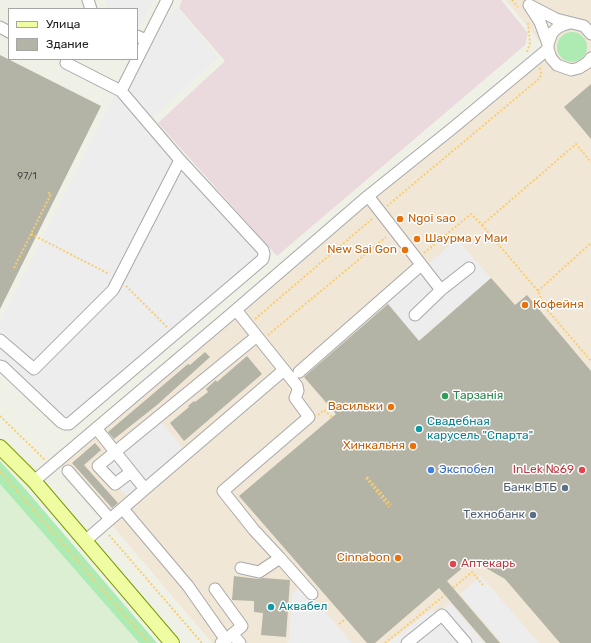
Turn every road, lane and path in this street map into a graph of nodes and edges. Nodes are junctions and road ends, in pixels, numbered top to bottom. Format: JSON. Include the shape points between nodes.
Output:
{"nodes":[{"id":1,"x":167,"y":0,"type":"edge"},
{"id":2,"x":512,"y":0,"type":"edge"},
{"id":3,"x":527,"y":2,"type":"edge"},
{"id":4,"x":527,"y":20,"type":"dead end"},
{"id":5,"x":570,"y":23,"type":"junction"},
{"id":6,"x":590,"y":32,"type":"edge"},
{"id":7,"x":142,"y":38,"type":"edge"},
{"id":8,"x":548,"y":46,"type":"junction"},
{"id":9,"x":138,"y":48,"type":"edge"},
{"id":10,"x":591,"y":58,"type":"edge"},
{"id":11,"x":133,"y":60,"type":"edge"},
{"id":12,"x":534,"y":61,"type":"junction"},
{"id":13,"x":66,"y":63,"type":"dead end"},
{"id":14,"x":121,"y":91,"type":"junction"},
{"id":15,"x":576,"y":144,"type":"dead end"},
{"id":16,"x":180,"y":160,"type":"junction"},
{"id":17,"x":591,"y":162,"type":"edge"},
{"id":18,"x":47,"y":192,"type":"dead end"},
{"id":19,"x":368,"y":196,"type":"junction"},
{"id":20,"x":380,"y":212,"type":"junction"},
{"id":21,"x":482,"y":225,"type":"dead end"},
{"id":22,"x":394,"y":230,"type":"junction"},
{"id":23,"x":591,"y":243,"type":"edge"},
{"id":24,"x":421,"y":265,"type":"junction"},
{"id":25,"x":14,"y":268,"type":"dead end"},
{"id":26,"x":469,"y":268,"type":"dead end"},
{"id":27,"x":441,"y":290,"type":"junction"},
{"id":28,"x":538,"y":291,"type":"junction"},
{"id":29,"x":544,"y":306,"type":"junction"},
{"id":30,"x":236,"y":310,"type":"junction"},
{"id":31,"x":539,"y":310,"type":"dead end"},
{"id":32,"x":415,"y":315,"type":"dead end"},
{"id":33,"x":248,"y":325,"type":"junction"},
{"id":34,"x":259,"y":339,"type":"junction"},
{"id":35,"x":0,"y":340,"type":"edge"},
{"id":36,"x":591,"y":361,"type":"edge"},
{"id":37,"x":1,"y":366,"type":"edge"},
{"id":38,"x":284,"y":370,"type":"junction"},
{"id":39,"x":299,"y":372,"type":"dead end"},
{"id":40,"x":309,"y":417,"type":"junction"},
{"id":41,"x":332,"y":417,"type":"dead end"},
{"id":42,"x":96,"y":428,"type":"junction"},
{"id":43,"x":0,"y":447,"type":"edge"},
{"id":44,"x":114,"y":452,"type":"junction"},
{"id":45,"x":0,"y":471,"type":"edge"},
{"id":46,"x":68,"y":471,"type":"dead end"},
{"id":47,"x":131,"y":472,"type":"junction"},
{"id":48,"x":366,"y":478,"type":"dead end"},
{"id":49,"x":34,"y":481,"type":"junction"},
{"id":50,"x":146,"y":489,"type":"junction"},
{"id":51,"x":390,"y":506,"type":"dead end"},
{"id":52,"x":123,"y":509,"type":"junction"},
{"id":53,"x":110,"y":519,"type":"junction"},
{"id":54,"x":85,"y":541,"type":"junction"},
{"id":55,"x":280,"y":558,"type":"junction"},
{"id":56,"x":241,"y":568,"type":"dead end"},
{"id":57,"x":483,"y":586,"type":"dead end"},
{"id":58,"x":453,"y":588,"type":"dead end"},
{"id":59,"x":215,"y":590,"type":"dead end"},
{"id":60,"x":312,"y":594,"type":"dead end"},
{"id":61,"x":445,"y":595,"type":"dead end"},
{"id":62,"x":346,"y":619,"type":"dead end"},
{"id":63,"x":339,"y":624,"type":"dead end"},
{"id":64,"x":226,"y":639,"type":"edge"},
{"id":65,"x":149,"y":643,"type":"edge"},
{"id":66,"x":172,"y":643,"type":"edge"},
{"id":67,"x":240,"y":643,"type":"edge"},
{"id":68,"x":385,"y":643,"type":"edge"},
{"id":69,"x":407,"y":643,"type":"edge"},
{"id":70,"x":466,"y":643,"type":"edge"}],
"edges":[{"from":1,"to":7,"type":"lane"},
{"from":2,"to":3,"type":"path","via":[[518,7]]},
{"from":3,"to":5,"type":"lane","via":[[556,19]]},
{"from":3,"to":8,"type":"lane","via":[[540,22]]},
{"from":4,"to":12,"type":"path","via":[[530,43],[527,53]]},
{"from":5,"to":6,"type":"lane","via":[[584,26]]},
{"from":5,"to":8,"type":"lane","via":[[552,33]]},
{"from":7,"to":9,"type":"lane"},
{"from":8,"to":10,"type":"lane","via":[[551,58],[563,68],[579,68]]},
{"from":8,"to":12,"type":"lane"},
{"from":11,"to":14,"type":"lane"},
{"from":12,"to":19,"type":"lane"},
{"from":12,"to":20,"type":"path","via":[[540,67],[540,78]]},
{"from":13,"to":14,"type":"lane"},
{"from":14,"to":16,"type":"lane"},
{"from":15,"to":17,"type":"path"},
{"from":16,"to":35,"type":"lane","via":[[113,290],[34,369]]},
{"from":16,"to":37,"type":"lane","via":[[263,250],[263,259],[69,424],[62,422]]},
{"from":18,"to":25,"type":"path","via":[[51,194]]},
{"from":19,"to":20,"type":"lane"},
{"from":19,"to":30,"type":"lane"},
{"from":20,"to":22,"type":"lane"},
{"from":20,"to":33,"type":"path"},
{"from":21,"to":28,"type":"path"},
{"from":22,"to":24,"type":"lane"},
{"from":22,"to":34,"type":"path"},
{"from":23,"to":28,"type":"path"},
{"from":24,"to":27,"type":"lane"},
{"from":24,"to":39,"type":"lane"},
{"from":26,"to":27,"type":"lane"},
{"from":27,"to":32,"type":"lane"},
{"from":28,"to":29,"type":"path"},
{"from":29,"to":31,"type":"path"},
{"from":29,"to":36,"type":"path"},
{"from":30,"to":33,"type":"lane"},
{"from":30,"to":42,"type":"lane"},
{"from":33,"to":34,"type":"lane"},
{"from":34,"to":38,"type":"lane"},
{"from":34,"to":44,"type":"lane"},
{"from":38,"to":40,"type":"lane","via":[[297,386],[295,398]]},
{"from":38,"to":50,"type":"lane"},
{"from":40,"to":41,"type":"path","via":[[313,419],[324,410]]},
{"from":40,"to":55,"type":"lane","via":[[223,491]]},
{"from":42,"to":44,"type":"lane"},
{"from":42,"to":49,"type":"lane"},
{"from":43,"to":49,"type":"main road"},
{"from":44,"to":47,"type":"lane"},
{"from":44,"to":47,"type":"lane","via":[[98,466],[115,484]]},
{"from":45,"to":65,"type":"path"},
{"from":46,"to":53,"type":"lane"},
{"from":47,"to":50,"type":"lane"},
{"from":48,"to":51,"type":"path"},
{"from":49,"to":54,"type":"main road"},
{"from":50,"to":52,"type":"lane"},
{"from":52,"to":53,"type":"lane"},
{"from":52,"to":64,"type":"lane","via":[[188,586]]},
{"from":53,"to":54,"type":"lane"},
{"from":54,"to":66,"type":"main road"},
{"from":55,"to":56,"type":"lane","via":[[259,572]]},
{"from":55,"to":60,"type":"lane"},
{"from":57,"to":58,"type":"path","via":[[472,572]]},
{"from":59,"to":64,"type":"lane","via":[[242,626]]},
{"from":61,"to":68,"type":"path"},
{"from":62,"to":63,"type":"path"},
{"from":64,"to":67,"type":"lane"},
{"from":69,"to":70,"type":"lane","via":[[442,615]]}]}
